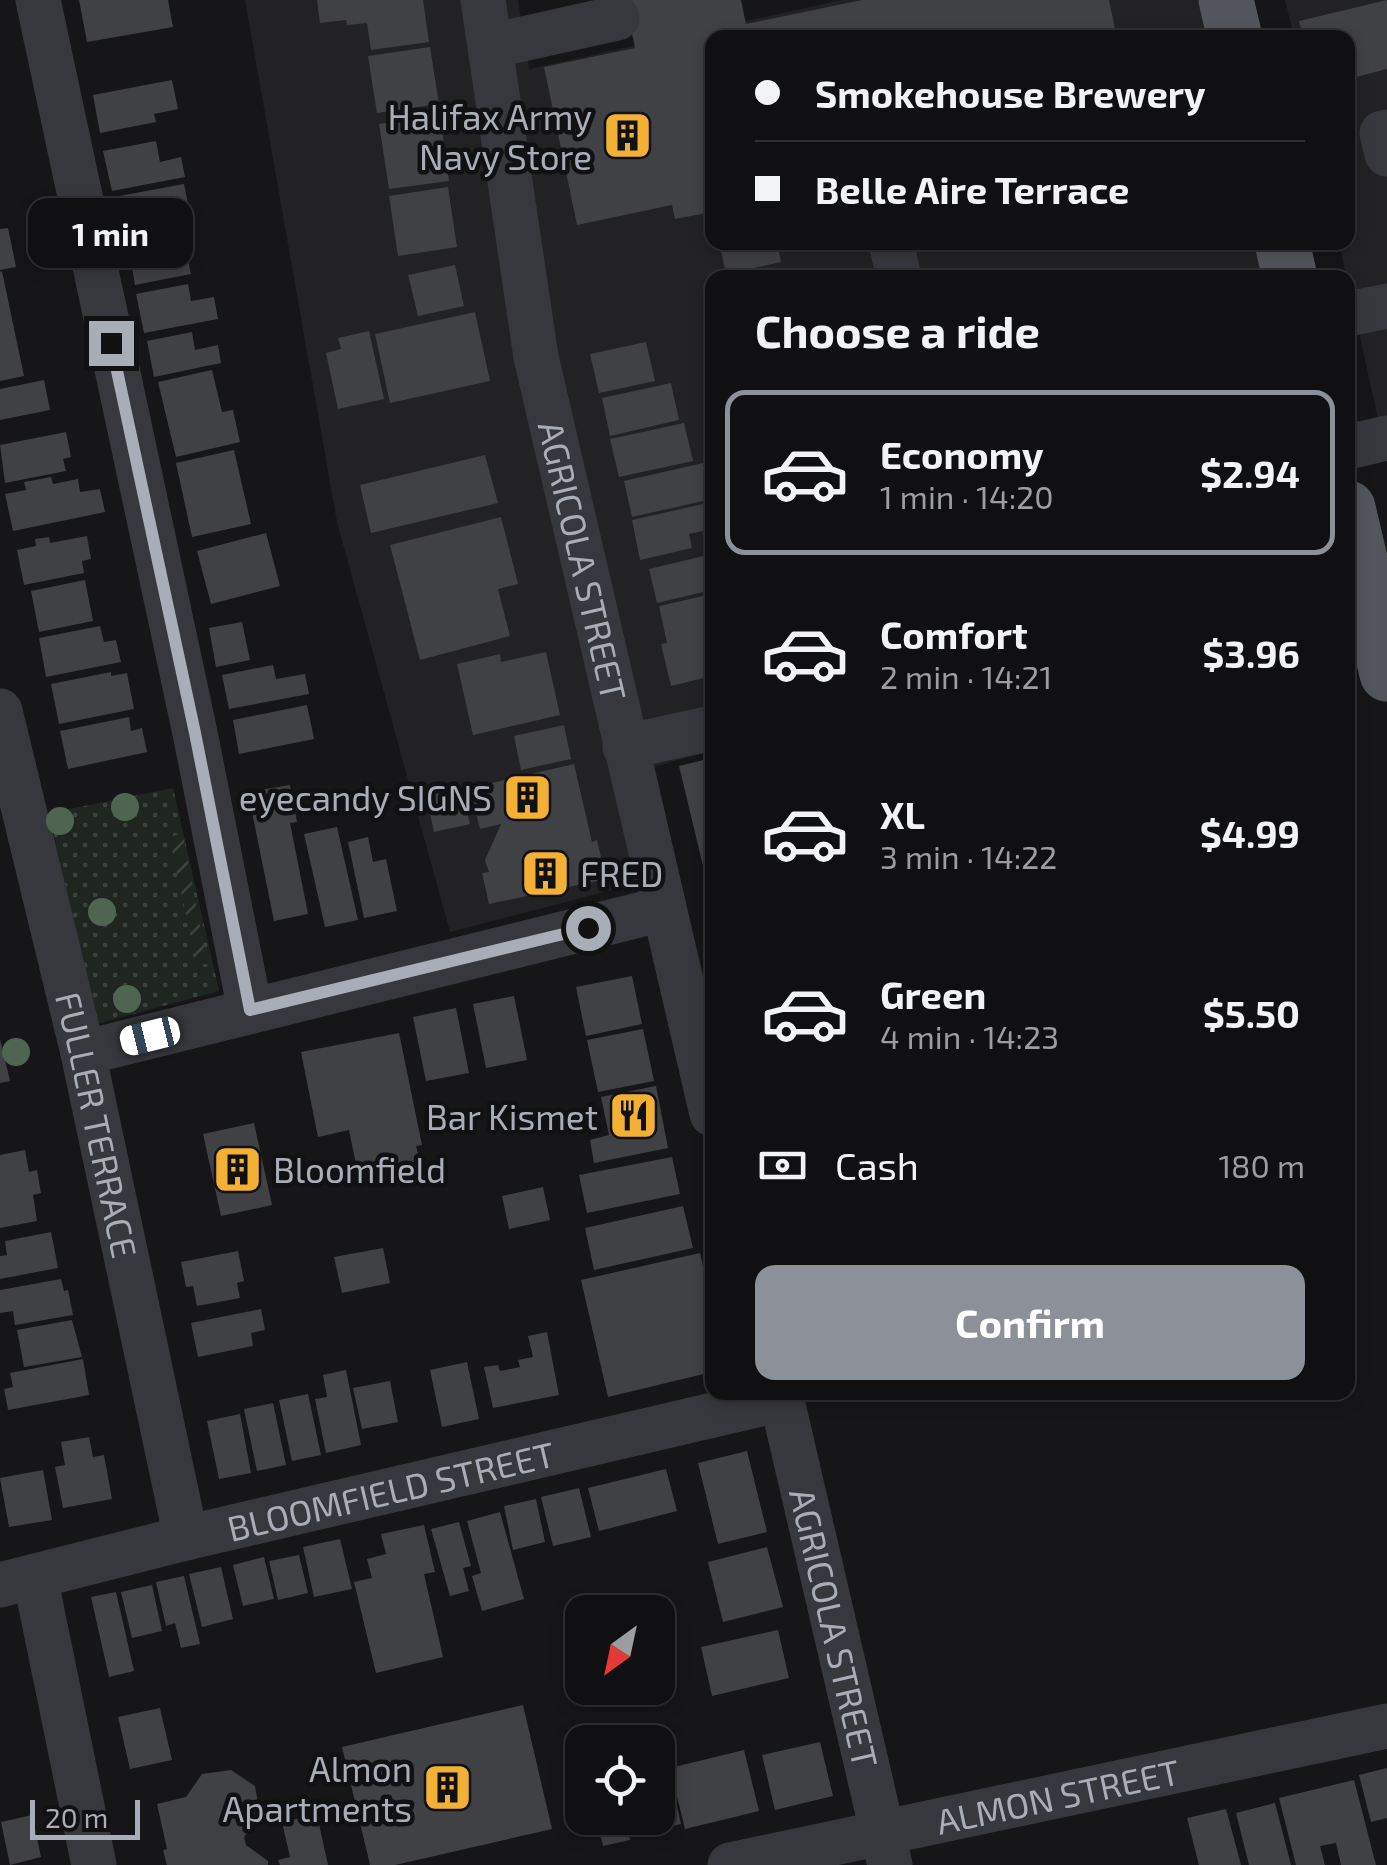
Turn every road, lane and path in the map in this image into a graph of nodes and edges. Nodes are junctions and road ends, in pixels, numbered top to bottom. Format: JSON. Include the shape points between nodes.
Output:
{"nodes":[{"id":1,"x":38,"y":0,"type":"edge"},
{"id":2,"x":483,"y":0,"type":"edge"},
{"id":3,"x":1226,"y":0,"type":"edge"},
{"id":4,"x":617,"y":18,"type":"dead end"},
{"id":5,"x":1232,"y":30,"type":"edge"},
{"id":6,"x":491,"y":46,"type":"junction"},
{"id":7,"x":1387,"y":132,"type":"edge"},
{"id":8,"x":1387,"y":154,"type":"edge"},
{"id":9,"x":1387,"y":306,"type":"edge"},
{"id":10,"x":1355,"y":313,"type":"edge"},
{"id":11,"x":1387,"y":438,"type":"edge"},
{"id":12,"x":1355,"y":445,"type":"edge"},
{"id":13,"x":1363,"y":524,"type":"edge"},
{"id":14,"x":1387,"y":674,"type":"edge"},
{"id":15,"x":0,"y":711,"type":"edge"},
{"id":16,"x":705,"y":730,"type":"edge"},
{"id":17,"x":624,"y":748,"type":"junction"},
{"id":18,"x":663,"y":909,"type":"junction"},
{"id":19,"x":250,"y":1010,"type":"junction"},
{"id":20,"x":83,"y":1053,"type":"junction"},
{"id":21,"x":705,"y":1085,"type":"edge"},
{"id":22,"x":764,"y":1400,"type":"edge"},
{"id":23,"x":782,"y":1400,"type":"edge"},
{"id":24,"x":186,"y":1538,"type":"junction"},
{"id":25,"x":18,"y":1581,"type":"edge"},
{"id":26,"x":1387,"y":1726,"type":"edge"},
{"id":27,"x":886,"y":1848,"type":"edge"},
{"id":28,"x":94,"y":1865,"type":"edge"},
{"id":29,"x":730,"y":1865,"type":"edge"}],
"edges":[{"from":1,"to":19,"type":"street"},
{"from":2,"to":6,"type":"street","name":"AGRICOLA STREET"},
{"from":3,"to":5,"type":"main road"},
{"from":4,"to":6,"type":"street"},
{"from":6,"to":17,"type":"street","name":"AGRICOLA STREET","via":[[536,357]]},
{"from":7,"to":8,"type":"street"},
{"from":9,"to":10,"type":"street"},
{"from":11,"to":12,"type":"street"},
{"from":13,"to":14,"type":"main road"},
{"from":15,"to":20,"type":"street","name":"FULLER TERRACE"},
{"from":16,"to":17,"type":"street"},
{"from":17,"to":18,"type":"street","name":"AGRICOLA STREET"},
{"from":18,"to":19,"type":"street"},
{"from":18,"to":21,"type":"street","name":"AGRICOLA STREET"},
{"from":19,"to":20,"type":"street"},
{"from":20,"to":24,"type":"street","name":"FULLER TERRACE"},
{"from":22,"to":24,"type":"street","name":"BLOOMFIELD STREET"},
{"from":23,"to":27,"type":"street","name":"AGRICOLA STREET"},
{"from":24,"to":25,"type":"street","name":"BLOOMFIELD STREET"},
{"from":25,"to":28,"type":"street"},
{"from":26,"to":27,"type":"street","name":"ALMON STREET"},
{"from":27,"to":29,"type":"street","name":"ALMON STREET"}]}
